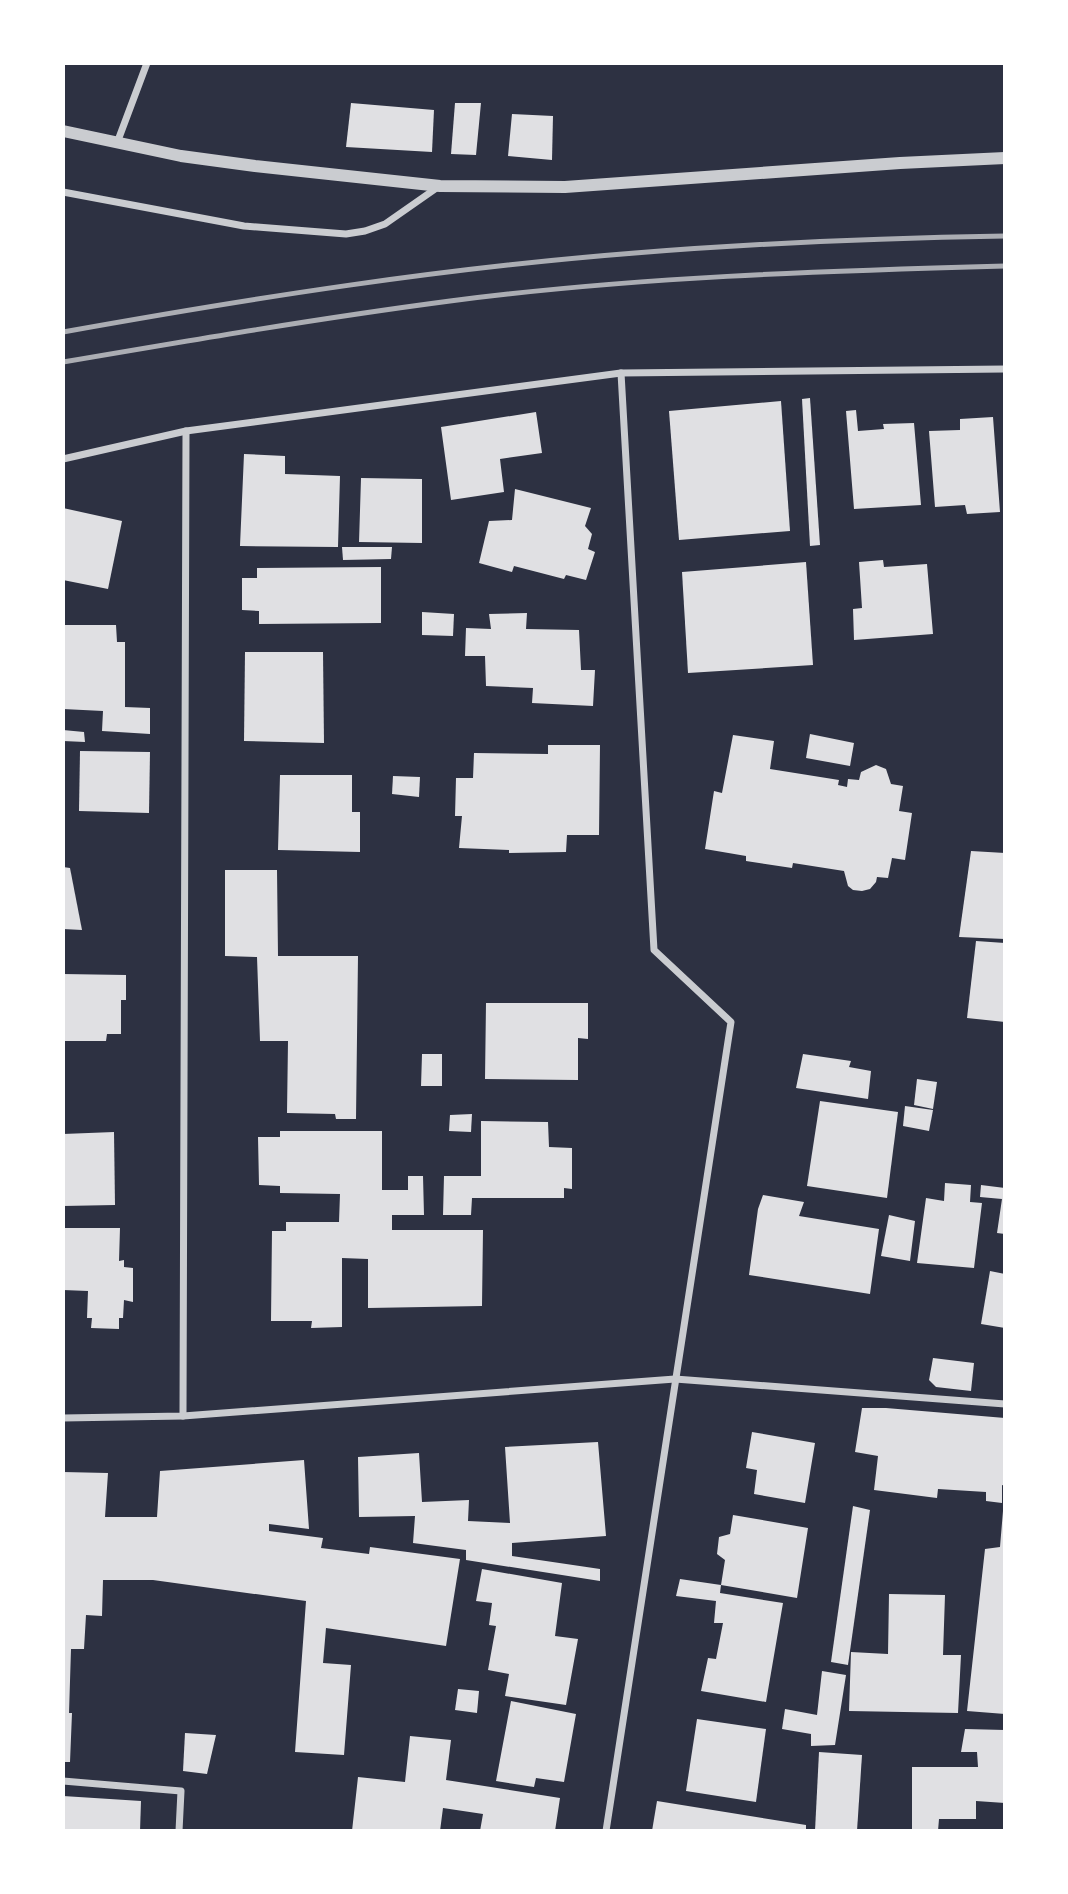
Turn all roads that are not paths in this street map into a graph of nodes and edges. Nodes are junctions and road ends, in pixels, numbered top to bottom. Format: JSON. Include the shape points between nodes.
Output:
{"nodes":[{"id":1,"x":147,"y":63,"type":"edge"},
{"id":2,"x":63,"y":131,"type":"edge"},
{"id":3,"x":117,"y":143,"type":"junction"},
{"id":4,"x":1005,"y":158,"type":"edge"},
{"id":5,"x":440,"y":186,"type":"junction"},
{"id":6,"x":63,"y":192,"type":"edge"},
{"id":7,"x":1005,"y":369,"type":"edge"},
{"id":8,"x":621,"y":373,"type":"junction"},
{"id":9,"x":186,"y":430,"type":"junction"},
{"id":10,"x":63,"y":458,"type":"edge"},
{"id":11,"x":675,"y":1379,"type":"junction"},
{"id":12,"x":1005,"y":1404,"type":"edge"},
{"id":13,"x":183,"y":1416,"type":"junction"},
{"id":14,"x":63,"y":1418,"type":"edge"},
{"id":15,"x":63,"y":1781,"type":"edge"},
{"id":16,"x":179,"y":1831,"type":"edge"},
{"id":17,"x":606,"y":1831,"type":"edge"}],
"edges":[{"from":1,"to":3,"type":"street"},
{"from":2,"to":3,"type":"street"},
{"from":3,"to":5,"type":"street","via":[[181,156]]},
{"from":4,"to":5,"type":"street","via":[[565,187]]},
{"from":5,"to":6,"type":"street","via":[[386,224],[346,234],[244,226]]},
{"from":7,"to":8,"type":"street"},
{"from":8,"to":9,"type":"street"},
{"from":8,"to":11,"type":"street","via":[[654,950],[731,1022]]},
{"from":9,"to":10,"type":"street"},
{"from":9,"to":13,"type":"street"},
{"from":11,"to":12,"type":"street"},
{"from":11,"to":13,"type":"street"},
{"from":11,"to":17,"type":"street"},
{"from":13,"to":14,"type":"street"},
{"from":15,"to":16,"type":"street","via":[[181,1791]]}]}
